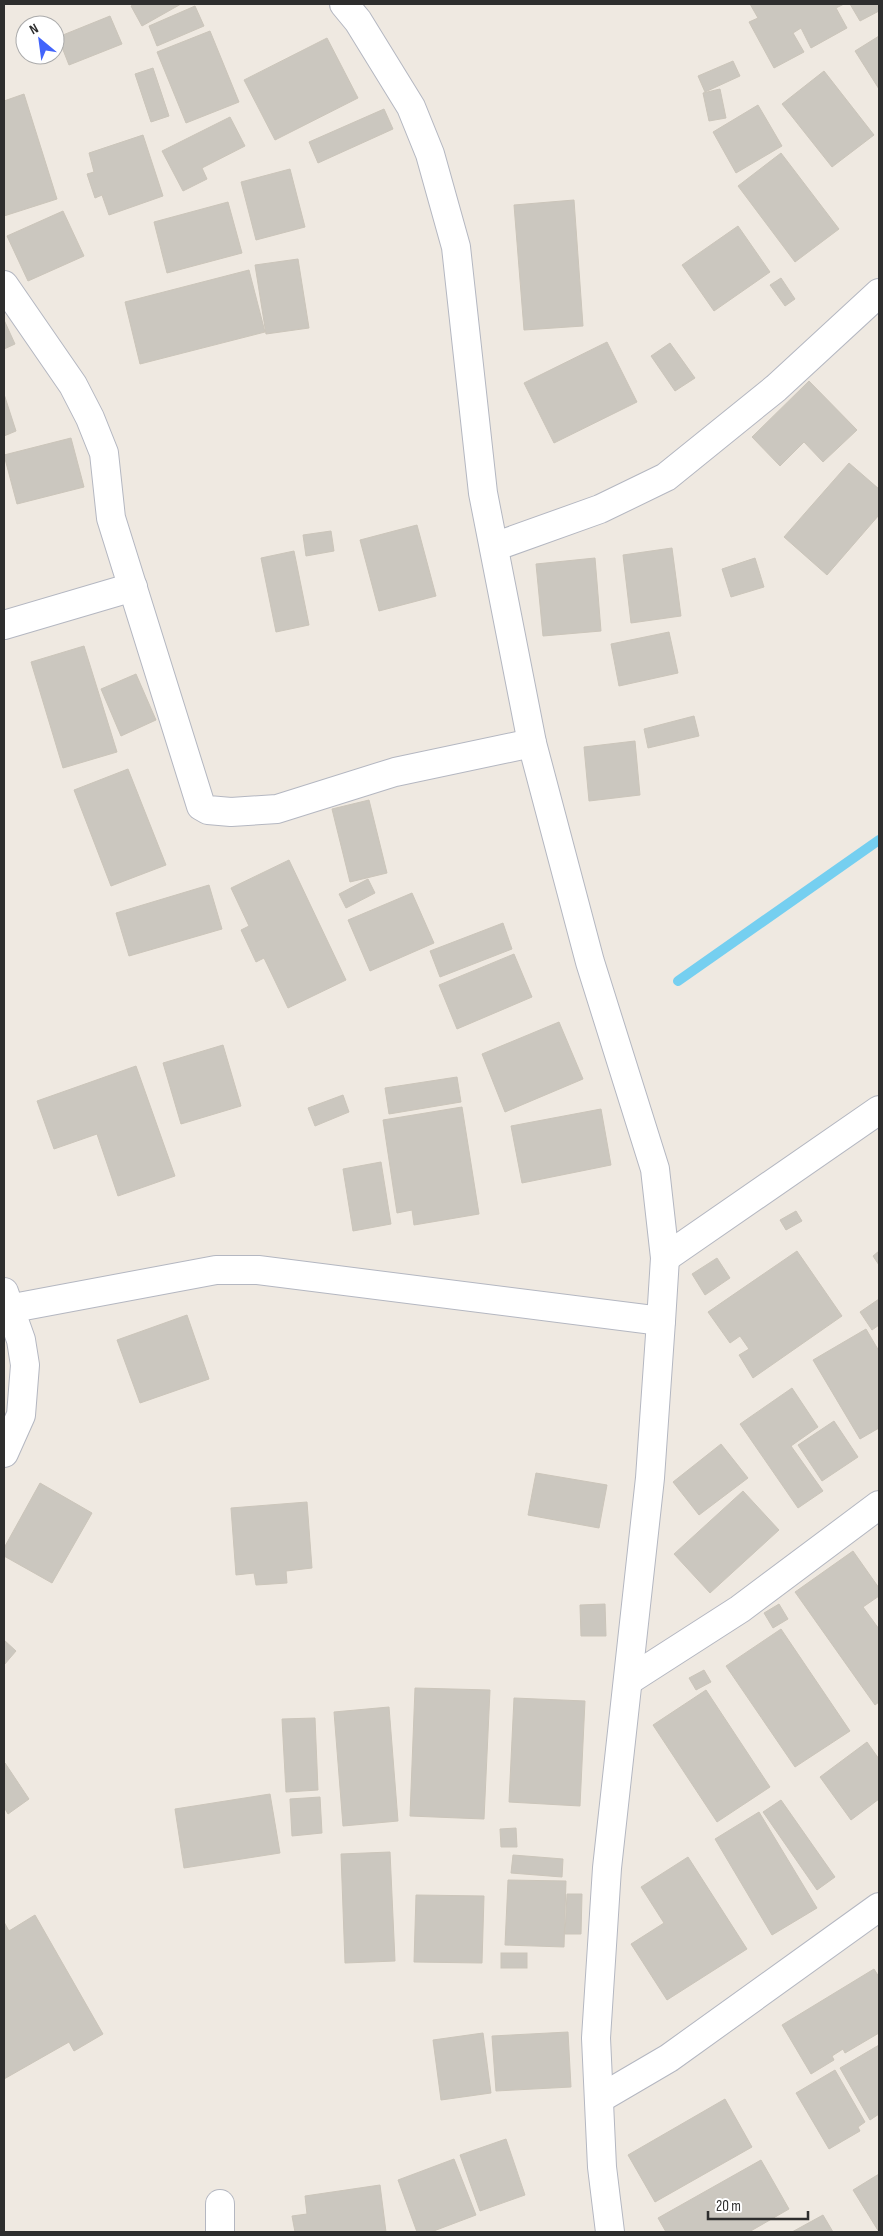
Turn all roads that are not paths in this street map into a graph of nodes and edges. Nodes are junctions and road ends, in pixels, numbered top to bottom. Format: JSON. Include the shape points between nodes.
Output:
{"nodes":[{"id":1,"x":344,"y":4,"type":"edge"},
{"id":2,"x":4,"y":285,"type":"edge"},
{"id":3,"x":879,"y":293,"type":"edge"},
{"id":4,"x":494,"y":547,"type":"junction"},
{"id":5,"x":133,"y":587,"type":"junction"},
{"id":6,"x":4,"y":625,"type":"edge"},
{"id":7,"x":532,"y":743,"type":"junction"},
{"id":8,"x":879,"y":1110,"type":"edge"},
{"id":9,"x":665,"y":1258,"type":"junction"},
{"id":10,"x":6,"y":1301,"type":"edge"},
{"id":11,"x":661,"y":1321,"type":"junction"},
{"id":12,"x":4,"y":1453,"type":"edge"},
{"id":13,"x":879,"y":1505,"type":"edge"},
{"id":14,"x":628,"y":1680,"type":"junction"},
{"id":15,"x":879,"y":1907,"type":"edge"},
{"id":16,"x":599,"y":2099,"type":"junction"},
{"id":17,"x":220,"y":2204,"type":"dead end"},
{"id":18,"x":220,"y":2232,"type":"edge"},
{"id":19,"x":610,"y":2232,"type":"edge"}],
"edges":[{"from":1,"to":4,"type":"street","via":[[411,107],[430,154],[456,247],[482,493]]},
{"from":2,"to":5,"type":"street","via":[[73,385],[90,418],[104,453],[111,518]]},
{"from":3,"to":4,"type":"street","via":[[776,388],[666,477],[600,509]]},
{"from":4,"to":7,"type":"street"},
{"from":5,"to":6,"type":"street"},
{"from":5,"to":7,"type":"street","via":[[198,799],[208,810],[277,809],[395,772]]},
{"from":7,"to":9,"type":"street","via":[[590,962],[655,1168]]},
{"from":8,"to":9,"type":"street"},
{"from":9,"to":11,"type":"street"},
{"from":10,"to":11,"type":"street","via":[[216,1270],[258,1270]]},
{"from":10,"to":12,"type":"street","via":[[21,1340],[25,1365],[21,1415]]},
{"from":11,"to":14,"type":"street","via":[[650,1478]]},
{"from":13,"to":14,"type":"street","via":[[740,1609]]},
{"from":14,"to":16,"type":"street","via":[[607,1868],[596,2038]]},
{"from":15,"to":16,"type":"street","via":[[668,2058]]},
{"from":16,"to":19,"type":"street","via":[[602,2167]]},
{"from":17,"to":18,"type":"street"}]}
